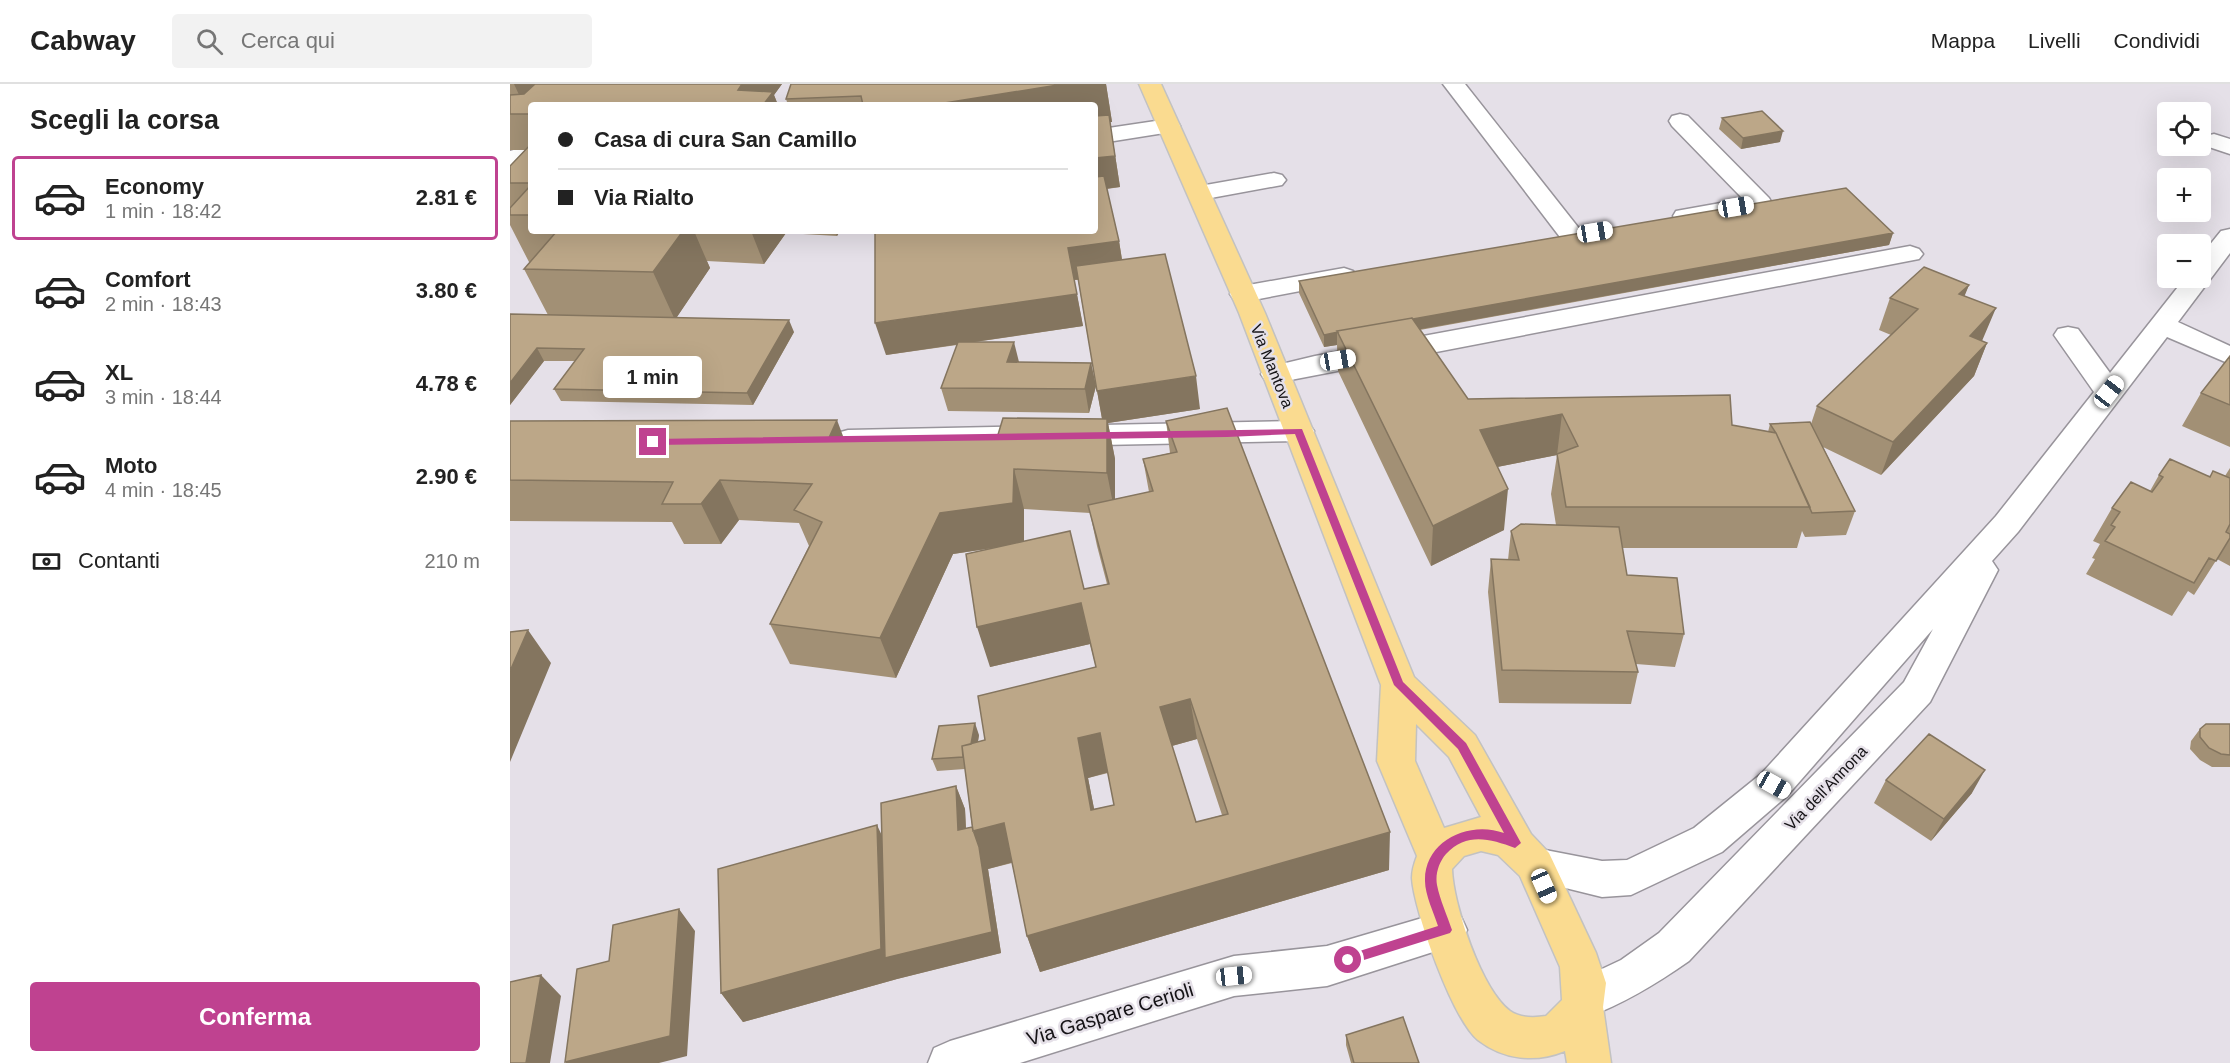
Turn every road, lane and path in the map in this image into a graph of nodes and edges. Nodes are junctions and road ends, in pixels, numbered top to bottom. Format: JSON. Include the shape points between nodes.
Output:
{"nodes":[{"id":1,"x":1150,"y":84,"type":"edge"},
{"id":2,"x":1455,"y":84,"type":"edge"},
{"id":3,"x":1680,"y":121,"type":"dead end"},
{"id":4,"x":1169,"y":126,"type":"junction"},
{"id":5,"x":1098,"y":137,"type":"edge"},
{"id":6,"x":528,"y":156,"type":"edge"},
{"id":7,"x":510,"y":163,"type":"edge"},
{"id":8,"x":1274,"y":180,"type":"dead end"},
{"id":9,"x":1200,"y":193,"type":"junction"},
{"id":10,"x":1666,"y":219,"type":"edge"},
{"id":11,"x":1572,"y":236,"type":"edge"},
{"id":12,"x":2230,"y":236,"type":"edge"},
{"id":13,"x":1910,"y":254,"type":"dead end"},
{"id":14,"x":2211,"y":261,"type":"edge"},
{"id":15,"x":1371,"y":271,"type":"edge"},
{"id":16,"x":2190,"y":288,"type":"edge"},
{"id":17,"x":1244,"y":294,"type":"junction"},
{"id":18,"x":2161,"y":324,"type":"junction"},
{"id":19,"x":2068,"y":335,"type":"dead end"},
{"id":20,"x":2230,"y":356,"type":"edge"},
{"id":21,"x":1275,"y":374,"type":"junction"},
{"id":22,"x":2109,"y":392,"type":"junction"},
{"id":23,"x":1299,"y":431,"type":"junction"},
{"id":24,"x":821,"y":440,"type":"edge"},
{"id":25,"x":2007,"y":524,"type":"junction"},
{"id":26,"x":1399,"y":685,"type":"junction"},
{"id":27,"x":1774,"y":785,"type":"junction"},
{"id":28,"x":1810,"y":805,"type":"junction"},
{"id":29,"x":1525,"y":854,"type":"junction"},
{"id":30,"x":1437,"y":856,"type":"junction"},
{"id":31,"x":1446,"y":930,"type":"junction"},
{"id":32,"x":1584,"y":1003,"type":"junction"},
{"id":33,"x":1508,"y":1046,"type":"edge"},
{"id":34,"x":950,"y":1063,"type":"edge"},
{"id":35,"x":1589,"y":1063,"type":"edge"}],
"edges":[{"from":1,"to":4,"type":"main road","name":"Via Mantova"},
{"from":2,"to":11,"type":"street"},
{"from":3,"to":10,"type":"street","via":[[1760,203]]},
{"from":4,"to":5,"type":"street"},
{"from":4,"to":9,"type":"main road","name":"Via Mantova"},
{"from":6,"to":7,"type":"street","via":[[517,156]]},
{"from":8,"to":9,"type":"street"},
{"from":9,"to":17,"type":"main road","name":"Via Mantova"},
{"from":12,"to":14,"type":"street","name":"Via dell'Annona"},
{"from":13,"to":21,"type":"street"},
{"from":15,"to":17,"type":"street"},
{"from":16,"to":18,"type":"street","name":"Via dell'Annona"},
{"from":17,"to":21,"type":"main road","name":"Via Mantova"},
{"from":18,"to":20,"type":"street"},
{"from":18,"to":22,"type":"street","name":"Via dell'Annona"},
{"from":19,"to":22,"type":"street"},
{"from":21,"to":23,"type":"main road","name":"Via Mantova"},
{"from":22,"to":25,"type":"street","name":"Via dell'Annona"},
{"from":23,"to":24,"type":"street"},
{"from":23,"to":26,"type":"main road","name":"Via Mantova"},
{"from":25,"to":27,"type":"street","name":"Via dell'Annona"},
{"from":25,"to":28,"type":"street","name":"Via dell'Annona","via":[[1917,692]]},
{"from":26,"to":29,"type":"main road","name":"Via Mantova","via":[[1462,746]]},
{"from":26,"to":30,"type":"main road","name":"Via Mantova","via":[[1396,761]]},
{"from":27,"to":28,"type":"street"},
{"from":27,"to":29,"type":"street","name":"Via dell'Annona","via":[[1708,840],[1631,878],[1602,879]]},
{"from":28,"to":32,"type":"street","name":"Via dell'Annona","via":[[1674,947]]},
{"from":29,"to":30,"type":"main road","via":[[1499,836],[1480,834],[1463,836]]},
{"from":29,"to":32,"type":"main road","name":"Via Mantova","via":[[1581,967]]},
{"from":30,"to":31,"type":"main road","via":[[1431,883]]},
{"from":31,"to":33,"type":"main road","via":[[1476,1003]]},
{"from":31,"to":34,"type":"street","name":"Via Gaspare Cerioli","via":[[1327,966],[1234,976]]},
{"from":32,"to":33,"type":"main road","via":[[1565,1029],[1533,1039],[1517,1037]]},
{"from":32,"to":35,"type":"main road"}]}
